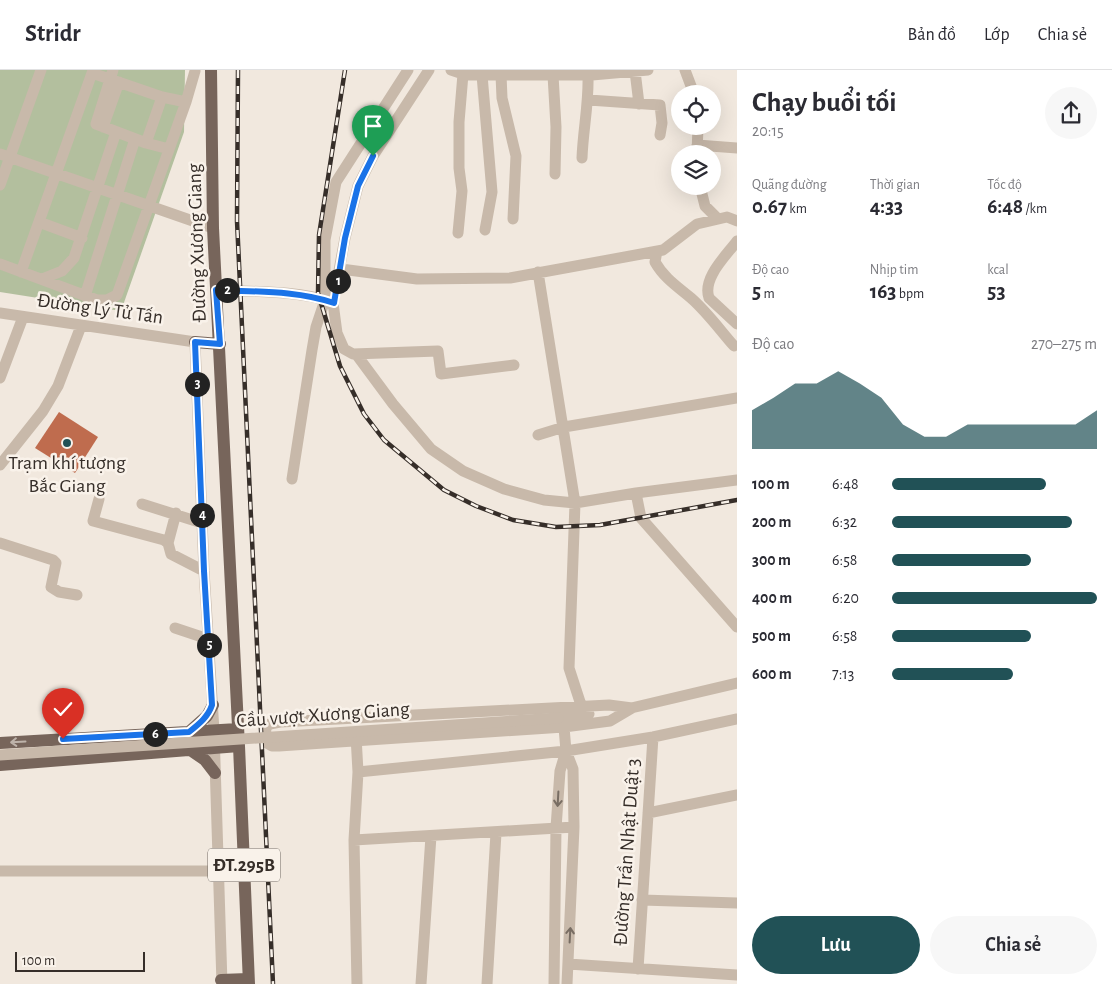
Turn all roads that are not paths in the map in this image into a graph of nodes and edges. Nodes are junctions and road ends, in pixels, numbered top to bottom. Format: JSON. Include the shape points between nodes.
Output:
{"nodes":[{"id":1,"x":41,"y":70,"type":"edge"},
{"id":2,"x":211,"y":70,"type":"edge"},
{"id":3,"x":408,"y":70,"type":"edge"},
{"id":4,"x":429,"y":70,"type":"edge"},
{"id":5,"x":451,"y":70,"type":"edge"},
{"id":6,"x":648,"y":70,"type":"edge"},
{"id":7,"x":685,"y":70,"type":"edge"},
{"id":8,"x":90,"y":71,"type":"edge"},
{"id":9,"x":195,"y":71,"type":"dead end"},
{"id":10,"x":635,"y":71,"type":"junction"},
{"id":11,"x":561,"y":73,"type":"edge"},
{"id":12,"x":463,"y":74,"type":"junction"},
{"id":13,"x":482,"y":75,"type":"junction"},
{"id":14,"x":501,"y":75,"type":"junction"},
{"id":15,"x":588,"y":75,"type":"junction"},
{"id":16,"x":114,"y":77,"type":"edge"},
{"id":17,"x":691,"y":85,"type":"edge"},
{"id":18,"x":162,"y":97,"type":"junction"},
{"id":19,"x":589,"y":100,"type":"junction"},
{"id":20,"x":186,"y":102,"type":"junction"},
{"id":21,"x":639,"y":104,"type":"junction"},
{"id":22,"x":116,"y":132,"type":"junction"},
{"id":23,"x":660,"y":135,"type":"dead end"},
{"id":24,"x":140,"y":141,"type":"junction"},
{"id":25,"x":737,"y":148,"type":"edge"},
{"id":26,"x":170,"y":149,"type":"junction"},
{"id":27,"x":721,"y":149,"type":"edge"},
{"id":28,"x":5,"y":155,"type":"edge"},
{"id":29,"x":582,"y":158,"type":"dead end"},
{"id":30,"x":56,"y":173,"type":"junction"},
{"id":31,"x":555,"y":174,"type":"dead end"},
{"id":32,"x":0,"y":185,"type":"edge"},
{"id":33,"x":98,"y":188,"type":"junction"},
{"id":34,"x":117,"y":195,"type":"junction"},
{"id":35,"x":702,"y":195,"type":"edge"},
{"id":36,"x":150,"y":205,"type":"junction"},
{"id":37,"x":513,"y":218,"type":"dead end"},
{"id":38,"x":717,"y":218,"type":"junction"},
{"id":39,"x":737,"y":221,"type":"edge"},
{"id":40,"x":39,"y":222,"type":"junction"},
{"id":41,"x":213,"y":228,"type":"junction"},
{"id":42,"x":485,"y":230,"type":"dead end"},
{"id":43,"x":458,"y":234,"type":"dead end"},
{"id":44,"x":82,"y":238,"type":"junction"},
{"id":45,"x":737,"y":241,"type":"edge"},
{"id":46,"x":658,"y":251,"type":"junction"},
{"id":47,"x":0,"y":264,"type":"edge"},
{"id":48,"x":341,"y":269,"type":"junction"},
{"id":49,"x":21,"y":272,"type":"junction"},
{"id":50,"x":538,"y":272,"type":"junction"},
{"id":51,"x":42,"y":279,"type":"junction"},
{"id":52,"x":216,"y":290,"type":"junction"},
{"id":53,"x":85,"y":296,"type":"junction"},
{"id":54,"x":330,"y":302,"type":"junction"},
{"id":55,"x":0,"y":313,"type":"edge"},
{"id":56,"x":23,"y":317,"type":"junction"},
{"id":57,"x":737,"y":324,"type":"edge"},
{"id":58,"x":81,"y":326,"type":"junction"},
{"id":59,"x":195,"y":342,"type":"junction"},
{"id":60,"x":220,"y":344,"type":"junction"},
{"id":61,"x":736,"y":347,"type":"edge"},
{"id":62,"x":356,"y":354,"type":"junction"},
{"id":63,"x":514,"y":365,"type":"dead end"},
{"id":64,"x":0,"y":378,"type":"edge"},
{"id":65,"x":737,"y":398,"type":"edge"},
{"id":66,"x":564,"y":427,"type":"junction"},
{"id":67,"x":538,"y":435,"type":"dead end"},
{"id":68,"x":0,"y":465,"type":"edge"},
{"id":69,"x":292,"y":479,"type":"dead end"},
{"id":70,"x":737,"y":480,"type":"edge"},
{"id":71,"x":636,"y":493,"type":"junction"},
{"id":72,"x":99,"y":499,"type":"dead end"},
{"id":73,"x":575,"y":503,"type":"junction"},
{"id":74,"x":142,"y":504,"type":"dead end"},
{"id":75,"x":174,"y":513,"type":"junction"},
{"id":76,"x":202,"y":523,"type":"junction"},
{"id":77,"x":0,"y":543,"type":"edge"},
{"id":78,"x":168,"y":543,"type":"junction"},
{"id":79,"x":204,"y":571,"type":"junction"},
{"id":80,"x":77,"y":595,"type":"dead end"},
{"id":81,"x":737,"y":627,"type":"edge"},
{"id":82,"x":175,"y":628,"type":"dead end"},
{"id":83,"x":208,"y":639,"type":"junction"},
{"id":84,"x":737,"y":683,"type":"edge"},
{"id":85,"x":212,"y":705,"type":"junction"},
{"id":86,"x":582,"y":708,"type":"junction"},
{"id":87,"x":632,"y":708,"type":"junction"},
{"id":88,"x":356,"y":717,"type":"junction"},
{"id":89,"x":737,"y":720,"type":"edge"},
{"id":90,"x":561,"y":723,"type":"junction"},
{"id":91,"x":238,"y":729,"type":"junction"},
{"id":92,"x":214,"y":731,"type":"junction"},
{"id":93,"x":192,"y":732,"type":"junction"},
{"id":94,"x":653,"y":737,"type":"junction"},
{"id":95,"x":356,"y":742,"type":"junction"},
{"id":96,"x":0,"y":743,"type":"edge"},
{"id":97,"x":239,"y":746,"type":"junction"},
{"id":98,"x":214,"y":747,"type":"junction"},
{"id":99,"x":192,"y":749,"type":"junction"},
{"id":100,"x":566,"y":752,"type":"junction"},
{"id":101,"x":0,"y":755,"type":"edge"},
{"id":102,"x":0,"y":765,"type":"edge"},
{"id":103,"x":215,"y":772,"type":"junction"},
{"id":104,"x":358,"y":772,"type":"junction"},
{"id":105,"x":737,"y":795,"type":"edge"},
{"id":106,"x":648,"y":813,"type":"junction"},
{"id":107,"x":574,"y":827,"type":"junction"},
{"id":108,"x":556,"y":828,"type":"junction"},
{"id":109,"x":496,"y":833,"type":"junction"},
{"id":110,"x":431,"y":836,"type":"junction"},
{"id":111,"x":354,"y":840,"type":"junction"},
{"id":112,"x":0,"y":871,"type":"edge"},
{"id":113,"x":218,"y":871,"type":"junction"},
{"id":114,"x":642,"y":900,"type":"junction"},
{"id":115,"x":737,"y":903,"type":"edge"},
{"id":116,"x":568,"y":964,"type":"junction"},
{"id":117,"x":638,"y":969,"type":"junction"},
{"id":118,"x":737,"y":975,"type":"edge"},
{"id":119,"x":222,"y":982,"type":"edge"},
{"id":120,"x":248,"y":982,"type":"edge"},
{"id":121,"x":357,"y":984,"type":"edge"},
{"id":122,"x":421,"y":984,"type":"edge"},
{"id":123,"x":487,"y":984,"type":"edge"},
{"id":124,"x":554,"y":984,"type":"edge"},
{"id":125,"x":567,"y":984,"type":"edge"}],
"edges":[{"from":1,"to":28,"type":"street"},
{"from":2,"to":41,"type":"main road","name":"Đường Xương Giang","number":"ĐT.295B"},
{"from":3,"to":54,"type":"street","via":[[336,182],[325,240]]},
{"from":4,"to":48,"type":"street","via":[[373,156],[358,186]]},
{"from":5,"to":12,"type":"street"},
{"from":6,"to":10,"type":"street"},
{"from":7,"to":17,"type":"street"},
{"from":8,"to":16,"type":"street"},
{"from":8,"to":30,"type":"street"},
{"from":9,"to":20,"type":"street"},
{"from":10,"to":15,"type":"street"},
{"from":10,"to":21,"type":"street"},
{"from":11,"to":14,"type":"street"},
{"from":11,"to":15,"type":"street"},
{"from":11,"to":31,"type":"street"},
{"from":12,"to":13,"type":"street"},
{"from":12,"to":43,"type":"street","via":[[459,122],[462,191]]},
{"from":13,"to":14,"type":"street"},
{"from":13,"to":42,"type":"street","via":[[492,192]]},
{"from":14,"to":37,"type":"street","via":[[502,98],[516,156]]},
{"from":15,"to":19,"type":"street"},
{"from":16,"to":18,"type":"street"},
{"from":16,"to":22,"type":"street","via":[[103,127]]},
{"from":18,"to":20,"type":"street"},
{"from":18,"to":24,"type":"street"},
{"from":19,"to":21,"type":"street"},
{"from":19,"to":29,"type":"street"},
{"from":20,"to":26,"type":"street"},
{"from":21,"to":23,"type":"street","via":[[660,105]]},
{"from":22,"to":24,"type":"street"},
{"from":22,"to":33,"type":"street"},
{"from":24,"to":26,"type":"street"},
{"from":24,"to":34,"type":"street"},
{"from":25,"to":27,"type":"street"},
{"from":26,"to":36,"type":"street"},
{"from":28,"to":30,"type":"street"},
{"from":28,"to":32,"type":"street"},
{"from":30,"to":33,"type":"street"},
{"from":30,"to":40,"type":"street"},
{"from":33,"to":34,"type":"street"},
{"from":33,"to":44,"type":"street"},
{"from":34,"to":36,"type":"street"},
{"from":34,"to":53,"type":"street"},
{"from":35,"to":38,"type":"street","via":[[704,206]]},
{"from":36,"to":41,"type":"street"},
{"from":36,"to":53,"type":"street","via":[[117,294],[102,301]]},
{"from":38,"to":39,"type":"street"},
{"from":38,"to":46,"type":"street","via":[[697,224]]},
{"from":40,"to":44,"type":"street"},
{"from":40,"to":49,"type":"street"},
{"from":41,"to":52,"type":"main road","name":"Đường Xương Giang","number":"ĐT.295B"},
{"from":44,"to":51,"type":"street","via":[[67,267]]},
{"from":45,"to":57,"type":"street","via":[[710,279],[707,292],[709,298]]},
{"from":46,"to":50,"type":"street"},
{"from":46,"to":61,"type":"street","via":[[655,262],[659,268]]},
{"from":47,"to":49,"type":"street"},
{"from":48,"to":50,"type":"street","via":[[450,280],[510,278]]},
{"from":48,"to":54,"type":"street"},
{"from":49,"to":51,"type":"street"},
{"from":50,"to":66,"type":"street"},
{"from":51,"to":53,"type":"street"},
{"from":52,"to":54,"type":"street","via":[[280,293]]},
{"from":52,"to":60,"type":"main road","name":"Đường Xương Giang","number":"ĐT.295B"},
{"from":54,"to":62,"type":"street","via":[[344,349]]},
{"from":54,"to":69,"type":"street","via":[[316,327]]},
{"from":55,"to":56,"type":"street","name":"Đường Lý Tử Tấn"},
{"from":56,"to":58,"type":"street","name":"Đường Lý Tử Tấn"},
{"from":56,"to":64,"type":"street"},
{"from":58,"to":59,"type":"street","name":"Đường Lý Tử Tấn"},
{"from":58,"to":68,"type":"street","via":[[58,386],[43,412]]},
{"from":59,"to":60,"type":"main road"},
{"from":59,"to":76,"type":"street","name":"Đường Xương Giang"},
{"from":60,"to":91,"type":"main road","name":"Đường Xương Giang","number":"ĐT.295B"},
{"from":62,"to":63,"type":"street","via":[[438,351],[441,374]]},
{"from":62,"to":73,"type":"street","via":[[431,449],[463,471],[504,489],[544,500]]},
{"from":65,"to":66,"type":"street"},
{"from":66,"to":67,"type":"street"},
{"from":66,"to":73,"type":"street"},
{"from":70,"to":71,"type":"street"},
{"from":71,"to":73,"type":"street"},
{"from":71,"to":81,"type":"street","via":[[641,518]]},
{"from":72,"to":78,"type":"street","via":[[93,522],[157,537]]},
{"from":73,"to":86,"type":"street","via":[[569,668]]},
{"from":74,"to":75,"type":"street"},
{"from":75,"to":76,"type":"street"},
{"from":75,"to":78,"type":"street"},
{"from":76,"to":79,"type":"street","name":"Đường Xương Giang"},
{"from":77,"to":80,"type":"street","via":[[53,560],[56,563],[51,587]]},
{"from":78,"to":79,"type":"street","via":[[171,554]]},
{"from":79,"to":83,"type":"street","name":"Đường Xương Giang"},
{"from":82,"to":83,"type":"street"},
{"from":83,"to":85,"type":"street","name":"Đường Xương Giang"},
{"from":84,"to":87,"type":"street"},
{"from":85,"to":92,"type":"street","name":"Đường Xương Giang"},
{"from":85,"to":93,"type":"main road","via":[[207,716]]},
{"from":86,"to":87,"type":"street","via":[[608,705]]},
{"from":86,"to":88,"type":"street"},
{"from":87,"to":90,"type":"street"},
{"from":88,"to":95,"type":"street"},
{"from":88,"to":95,"type":"street","via":[[270,724],[265,733],[265,742],[272,746]]},
{"from":89,"to":94,"type":"street"},
{"from":90,"to":95,"type":"street"},
{"from":90,"to":100,"type":"street"},
{"from":90,"to":101,"type":"street","name":"Cầu vượt Xương Giang","bridge":true},
{"from":91,"to":92,"type":"main road"},
{"from":91,"to":97,"type":"main road","name":"Đường Xương Giang","number":"ĐT.295B"},
{"from":92,"to":93,"type":"main road"},
{"from":92,"to":98,"type":"street","name":"Đường Xương Giang"},
{"from":93,"to":96,"type":"main road","one_way":true},
{"from":93,"to":99,"type":"main road","via":[[202,738],[202,743]]},
{"from":94,"to":100,"type":"street"},
{"from":94,"to":106,"type":"street","name":"Đường Trần Nhật Duật 3"},
{"from":95,"to":104,"type":"street"},
{"from":97,"to":98,"type":"main road"},
{"from":97,"to":120,"type":"main road","name":"Đường Xương Giang","number":"ĐT.295B"},
{"from":98,"to":99,"type":"main road"},
{"from":98,"to":103,"type":"street","name":"Đường Xương Giang"},
{"from":99,"to":102,"type":"main road"},
{"from":99,"to":103,"type":"main road"},
{"from":100,"to":104,"type":"street"},
{"from":100,"to":107,"type":"street","via":[[573,769]]},
{"from":100,"to":108,"type":"street","one_way":true,"via":[[560,771]]},
{"from":103,"to":113,"type":"street","name":"Đường Xương Giang"},
{"from":104,"to":111,"type":"street"},
{"from":105,"to":106,"type":"street"},
{"from":106,"to":114,"type":"street","name":"Đường Trần Nhật Duật 3"},
{"from":107,"to":108,"type":"street"},
{"from":116,"to":107,"type":"street","one_way":true},
{"from":108,"to":109,"type":"street"},
{"from":108,"to":124,"type":"street"},
{"from":109,"to":110,"type":"street"},
{"from":109,"to":123,"type":"street"},
{"from":110,"to":111,"type":"street"},
{"from":110,"to":122,"type":"street"},
{"from":111,"to":121,"type":"street"},
{"from":112,"to":113,"type":"street"},
{"from":113,"to":119,"type":"street","name":"Đường Xương Giang"},
{"from":114,"to":115,"type":"street"},
{"from":114,"to":117,"type":"street","name":"Đường Trần Nhật Duật 3"},
{"from":116,"to":117,"type":"street"},
{"from":116,"to":125,"type":"street"},
{"from":117,"to":118,"type":"street"},
{"from":119,"to":120,"type":"main road"}]}
